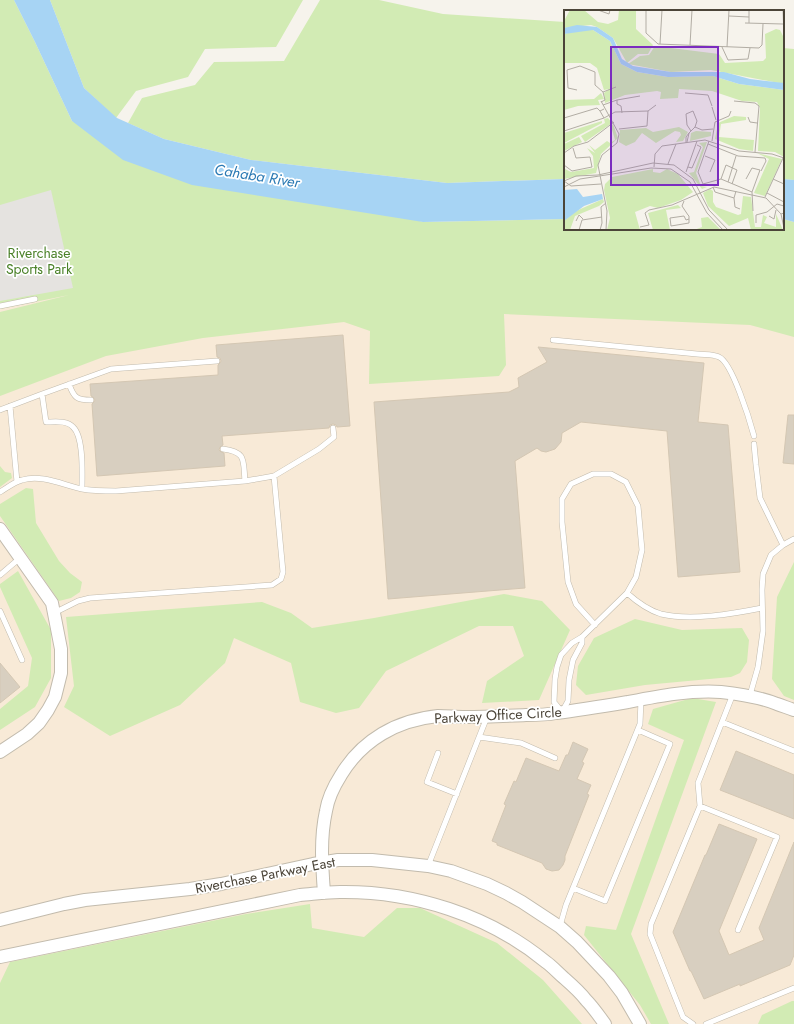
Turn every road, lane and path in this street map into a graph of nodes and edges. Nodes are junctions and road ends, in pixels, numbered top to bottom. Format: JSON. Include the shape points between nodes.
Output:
{"nodes":[{"id":1,"x":35,"y":299,"type":"dead end"},
{"id":2,"x":0,"y":306,"type":"edge"},
{"id":3,"x":553,"y":340,"type":"dead end"},
{"id":4,"x":217,"y":361,"type":"dead end"},
{"id":5,"x":70,"y":384,"type":"junction"},
{"id":6,"x":42,"y":394,"type":"junction"},
{"id":7,"x":91,"y":400,"type":"dead end"},
{"id":8,"x":10,"y":406,"type":"junction"},
{"id":9,"x":0,"y":410,"type":"edge"},
{"id":10,"x":333,"y":428,"type":"dead end"},
{"id":11,"x":754,"y":436,"type":"dead end"},
{"id":12,"x":754,"y":444,"type":"dead end"},
{"id":13,"x":223,"y":449,"type":"dead end"},
{"id":14,"x":274,"y":476,"type":"junction"},
{"id":15,"x":245,"y":481,"type":"junction"},
{"id":16,"x":17,"y":482,"type":"junction"},
{"id":17,"x":82,"y":488,"type":"junction"},
{"id":18,"x":0,"y":492,"type":"edge"},
{"id":19,"x":0,"y":529,"type":"edge"},
{"id":20,"x":794,"y":539,"type":"edge"},
{"id":21,"x":783,"y":544,"type":"junction"},
{"id":22,"x":20,"y":558,"type":"junction"},
{"id":23,"x":0,"y":575,"type":"edge"},
{"id":24,"x":627,"y":593,"type":"junction"},
{"id":25,"x":762,"y":608,"type":"junction"},
{"id":26,"x":0,"y":611,"type":"edge"},
{"id":27,"x":54,"y":612,"type":"junction"},
{"id":28,"x":595,"y":624,"type":"junction"},
{"id":29,"x":582,"y":637,"type":"junction"},
{"id":30,"x":22,"y":660,"type":"dead end"},
{"id":31,"x":733,"y":694,"type":"junction"},
{"id":32,"x":749,"y":696,"type":"junction"},
{"id":33,"x":642,"y":699,"type":"junction"},
{"id":34,"x":794,"y":710,"type":"edge"},
{"id":35,"x":562,"y":712,"type":"junction"},
{"id":36,"x":487,"y":716,"type":"junction"},
{"id":37,"x":722,"y":722,"type":"junction"},
{"id":38,"x":638,"y":730,"type":"junction"},
{"id":39,"x":479,"y":737,"type":"junction"},
{"id":40,"x":794,"y":751,"type":"edge"},
{"id":41,"x":0,"y":752,"type":"edge"},
{"id":42,"x":438,"y":753,"type":"dead end"},
{"id":43,"x":555,"y":758,"type":"dead end"},
{"id":44,"x":456,"y":794,"type":"junction"},
{"id":45,"x":700,"y":806,"type":"junction"},
{"id":46,"x":323,"y":862,"type":"junction"},
{"id":47,"x":428,"y":866,"type":"junction"},
{"id":48,"x":573,"y":888,"type":"junction"},
{"id":49,"x":324,"y":893,"type":"junction"},
{"id":50,"x":0,"y":920,"type":"edge"},
{"id":51,"x":560,"y":927,"type":"junction"},
{"id":52,"x":738,"y":930,"type":"dead end"},
{"id":53,"x":0,"y":958,"type":"edge"},
{"id":54,"x":794,"y":988,"type":"edge"},
{"id":55,"x":605,"y":1024,"type":"edge"},
{"id":56,"x":640,"y":1024,"type":"edge"},
{"id":57,"x":693,"y":1024,"type":"edge"},
{"id":58,"x":706,"y":1024,"type":"edge"}],
"edges":[{"from":1,"to":2,"type":"lane"},
{"from":3,"to":11,"type":"lane","via":[[720,357],[727,364],[739,390]]},
{"from":4,"to":5,"type":"lane","via":[[111,369]]},
{"from":5,"to":6,"type":"lane"},
{"from":5,"to":7,"type":"lane","via":[[76,398]]},
{"from":6,"to":8,"type":"lane"},
{"from":6,"to":17,"type":"lane","via":[[46,422],[68,423],[78,434],[83,460]]},
{"from":8,"to":9,"type":"lane"},
{"from":8,"to":16,"type":"lane"},
{"from":10,"to":14,"type":"lane","via":[[334,438]]},
{"from":12,"to":21,"type":"lane","via":[[760,498]]},
{"from":13,"to":15,"type":"lane","via":[[240,455]]},
{"from":14,"to":15,"type":"lane"},
{"from":14,"to":27,"type":"lane","via":[[283,572],[281,579],[272,585],[90,598]]},
{"from":15,"to":17,"type":"lane","via":[[116,491]]},
{"from":16,"to":17,"type":"lane","via":[[30,478],[41,479]]},
{"from":16,"to":18,"type":"lane"},
{"from":19,"to":22,"type":"street"},
{"from":20,"to":21,"type":"lane"},
{"from":21,"to":25,"type":"lane","via":[[771,555],[763,574]]},
{"from":22,"to":23,"type":"lane"},
{"from":22,"to":27,"type":"street","via":[[52,603]]},
{"from":24,"to":25,"type":"lane","via":[[640,604],[660,613],[677,616],[707,616]]},
{"from":24,"to":28,"type":"lane"},
{"from":24,"to":28,"type":"lane","via":[[636,577],[642,550],[638,506],[626,482],[611,474],[593,474],[571,484],[562,499],[562,522],[568,582],[576,604]]},
{"from":25,"to":32,"type":"lane","via":[[763,631],[758,667]]},
{"from":26,"to":30,"type":"lane"},
{"from":27,"to":41,"type":"street","via":[[61,649],[61,673],[54,697],[39,723]]},
{"from":28,"to":29,"type":"lane"},
{"from":29,"to":35,"type":"lane","via":[[582,643],[573,660],[568,701]]},
{"from":29,"to":35,"type":"lane","via":[[561,655],[557,667],[554,702]]},
{"from":31,"to":32,"type":"street","name":"Parkway Office Circle"},
{"from":31,"to":33,"type":"street","name":"Parkway Office Circle","via":[[699,692]]},
{"from":31,"to":37,"type":"lane"},
{"from":32,"to":34,"type":"street","name":"Parkway Office Circle"},
{"from":33,"to":35,"type":"street","name":"Parkway Office Circle"},
{"from":33,"to":38,"type":"lane"},
{"from":35,"to":36,"type":"street","name":"Parkway Office Circle"},
{"from":36,"to":39,"type":"lane"},
{"from":36,"to":46,"type":"street","name":"Parkway Office Circle","via":[[439,716],[416,720],[391,728],[364,746],[345,767],[331,793],[322,834]]},
{"from":37,"to":40,"type":"lane"},
{"from":37,"to":45,"type":"lane","via":[[698,783]]},
{"from":38,"to":48,"type":"lane"},
{"from":38,"to":48,"type":"lane","via":[[670,744],[605,901]]},
{"from":39,"to":43,"type":"lane","via":[[521,743]]},
{"from":39,"to":44,"type":"lane"},
{"from":42,"to":44,"type":"lane","via":[[427,782]]},
{"from":44,"to":47,"type":"lane"},
{"from":45,"to":52,"type":"lane","via":[[777,837]]},
{"from":45,"to":57,"type":"lane","via":[[651,924],[650,934],[683,1017]]},
{"from":46,"to":47,"type":"street","name":"Riverchase Parkway East","via":[[354,859]]},
{"from":46,"to":49,"type":"street","name":"Parkway Office Circle"},
{"from":46,"to":50,"type":"street","name":"Riverchase Parkway East","via":[[190,889],[85,900]]},
{"from":47,"to":51,"type":"street","name":"Riverchase Parkway East","via":[[451,871],[500,890]]},
{"from":48,"to":51,"type":"lane"},
{"from":49,"to":53,"type":"street","name":"Riverchase Parkway East","via":[[300,895]]},
{"from":49,"to":55,"type":"street","name":"Riverchase Parkway East","via":[[383,894],[412,899],[473,918],[525,946],[546,962],[587,1000]]},
{"from":51,"to":56,"type":"street","name":"Riverchase Parkway East","via":[[609,976]]},
{"from":54,"to":58,"type":"lane"}]}
